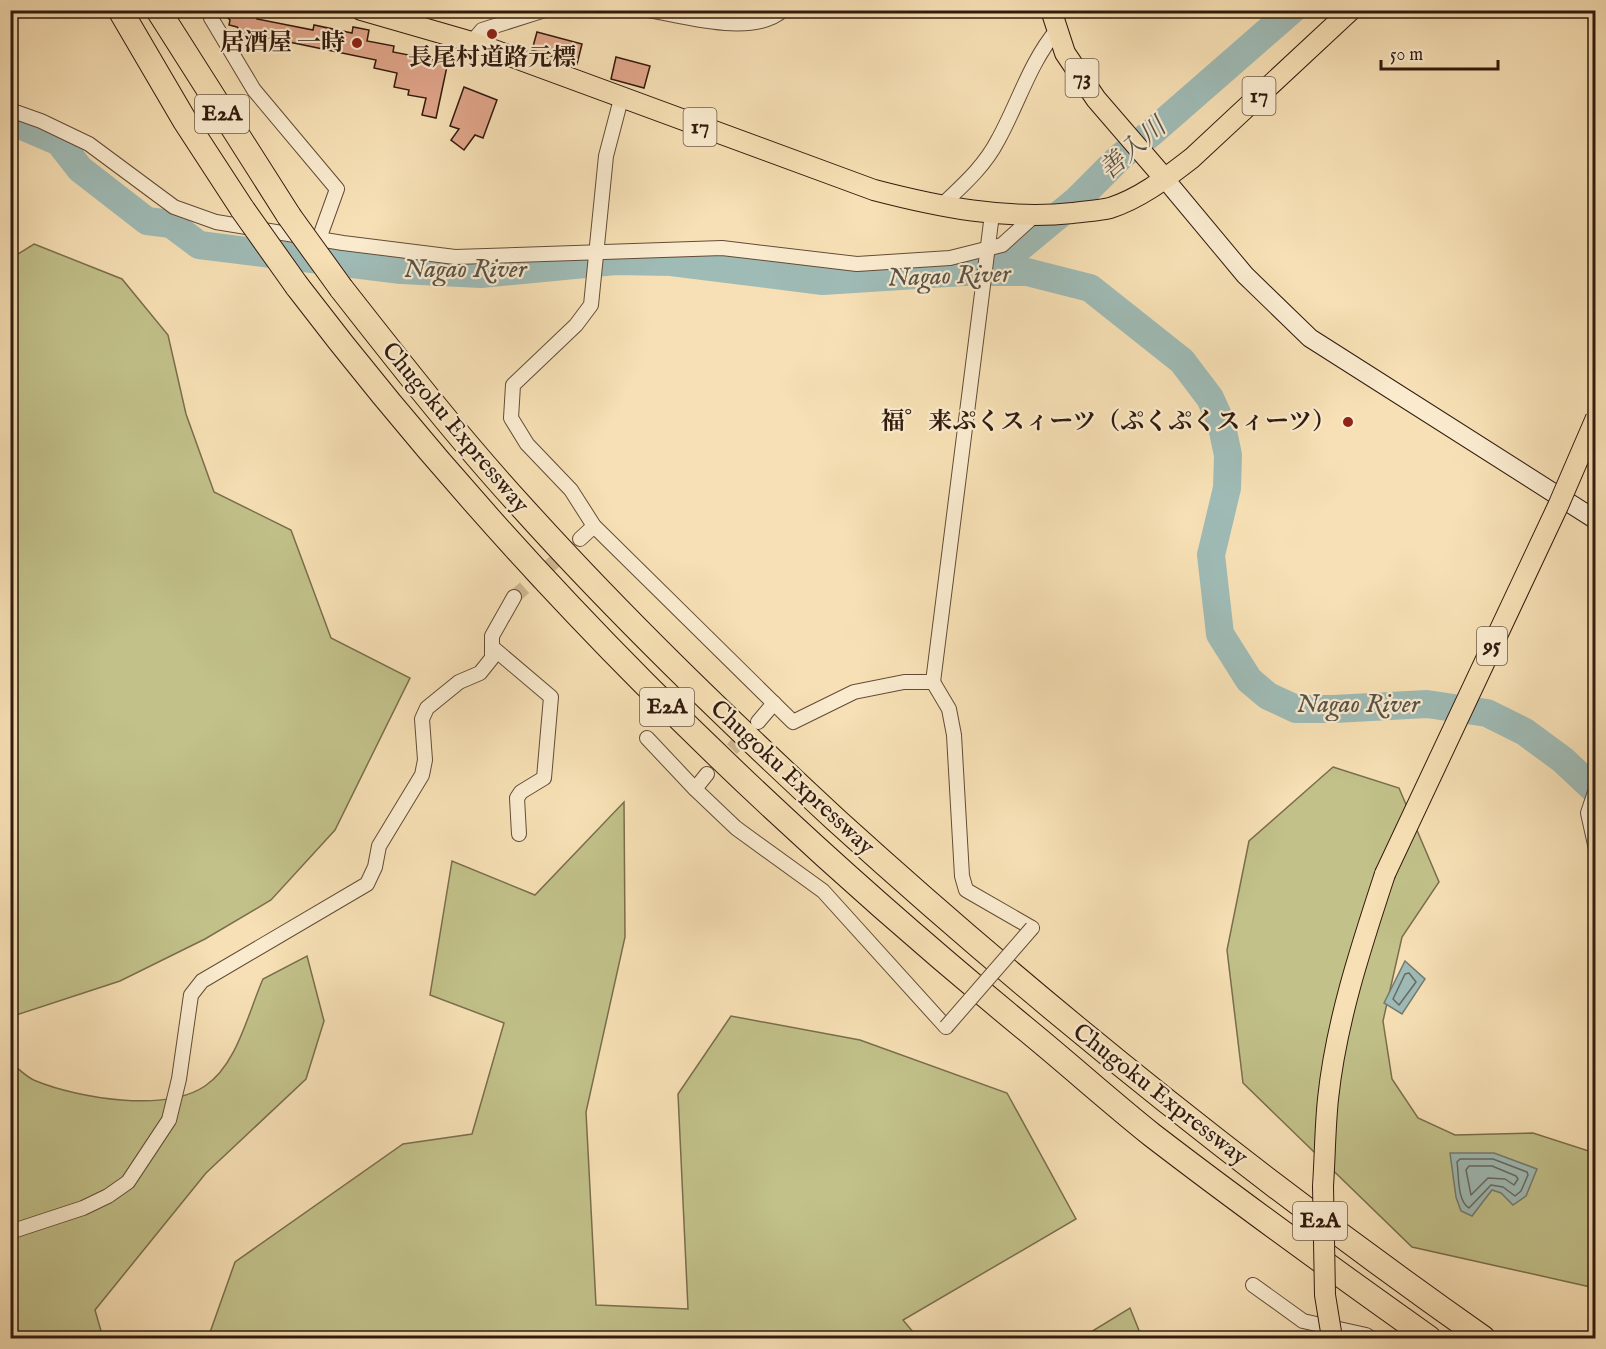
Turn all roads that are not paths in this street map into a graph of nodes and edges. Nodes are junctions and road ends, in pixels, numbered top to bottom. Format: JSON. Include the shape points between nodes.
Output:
{"nodes":[{"id":1,"x":120,"y":10,"type":"edge"},
{"id":2,"x":158,"y":10,"type":"edge"},
{"id":3,"x":210,"y":10,"type":"edge"},
{"id":4,"x":362,"y":10,"type":"edge"},
{"id":5,"x":545,"y":10,"type":"edge"},
{"id":6,"x":649,"y":10,"type":"edge"},
{"id":7,"x":783,"y":10,"type":"edge"},
{"id":8,"x":1051,"y":10,"type":"edge"},
{"id":9,"x":1351,"y":10,"type":"edge"},
{"id":10,"x":1057,"y":30,"type":"junction"},
{"id":11,"x":472,"y":42,"type":"junction"},
{"id":12,"x":621,"y":99,"type":"junction"},
{"id":13,"x":10,"y":110,"type":"edge"},
{"id":14,"x":1165,"y":179,"type":"junction"},
{"id":15,"x":941,"y":206,"type":"junction"},
{"id":16,"x":992,"y":214,"type":"junction"},
{"id":17,"x":1039,"y":216,"type":"junction"},
{"id":18,"x":319,"y":239,"type":"junction"},
{"id":19,"x":986,"y":249,"type":"junction"},
{"id":20,"x":598,"y":252,"type":"junction"},
{"id":21,"x":1596,"y":418,"type":"edge"},
{"id":22,"x":1596,"y":520,"type":"edge"},
{"id":23,"x":594,"y":526,"type":"junction"},
{"id":24,"x":580,"y":540,"type":"tunnel mouth"},
{"id":25,"x":514,"y":597,"type":"tunnel mouth"},
{"id":26,"x":492,"y":647,"type":"junction"},
{"id":27,"x":933,"y":682,"type":"junction"},
{"id":28,"x":774,"y":703,"type":"junction"},
{"id":29,"x":758,"y":722,"type":"tunnel mouth"},
{"id":30,"x":647,"y":738,"type":"dead end"},
{"id":31,"x":707,"y":774,"type":"tunnel mouth"},
{"id":32,"x":695,"y":789,"type":"junction"},
{"id":33,"x":1596,"y":789,"type":"edge"},
{"id":34,"x":519,"y":834,"type":"dead end"},
{"id":35,"x":1596,"y":849,"type":"edge"},
{"id":36,"x":10,"y":1232,"type":"edge"},
{"id":37,"x":1253,"y":1285,"type":"dead end"},
{"id":38,"x":1332,"y":1338,"type":"edge"},
{"id":39,"x":1371,"y":1338,"type":"edge"},
{"id":40,"x":1429,"y":1338,"type":"edge"},
{"id":41,"x":1483,"y":1338,"type":"edge"}],
"edges":[{"from":1,"to":40,"type":"highway","name":"Chugoku Expressway","number":"E2A","bridge":true,"via":[[185,121],[297,286],[414,435],[594,634],[699,739],[851,881],[946,963],[1150,1133]]},
{"from":2,"to":41,"type":"highway","name":"Chugoku Expressway","number":"E2A","bridge":true,"via":[[289,216],[441,416],[521,507],[718,711],[876,856],[1095,1045],[1354,1248]]},
{"from":3,"to":18,"type":"street","via":[[254,90],[337,189]]},
{"from":4,"to":11,"type":"main road","number":"17"},
{"from":5,"to":11,"type":"street","via":[[482,30]]},
{"from":6,"to":7,"type":"street","via":[[732,24],[774,18]]},
{"from":8,"to":10,"type":"main road","number":"73"},
{"from":9,"to":14,"type":"main road","number":"17"},
{"from":10,"to":14,"type":"main road","number":"73","via":[[1065,53],[1096,99]]},
{"from":10,"to":15,"type":"street","via":[[1043,47],[998,141],[979,170]]},
{"from":11,"to":12,"type":"main road","number":"17"},
{"from":12,"to":15,"type":"main road","number":"17","via":[[874,190]]},
{"from":12,"to":20,"type":"street","via":[[606,156]]},
{"from":13,"to":18,"type":"street","via":[[89,144],[174,207],[216,222]]},
{"from":14,"to":17,"type":"main road","number":"17","via":[[1108,208]]},
{"from":14,"to":22,"type":"street","via":[[1245,275],[1310,338]]},
{"from":15,"to":16,"type":"main road","number":"17"},
{"from":16,"to":17,"type":"main road","number":"17"},
{"from":16,"to":19,"type":"street"},
{"from":17,"to":19,"type":"street","via":[[1002,245]]},
{"from":18,"to":20,"type":"street","via":[[455,257]]},
{"from":19,"to":20,"type":"street","via":[[950,258],[856,264],[722,248]]},
{"from":19,"to":27,"type":"street"},
{"from":20,"to":23,"type":"street","via":[[591,306],[513,386],[512,418],[527,444],[571,490]]},
{"from":21,"to":38,"type":"main road","number":"95","bridge":true,"via":[[1385,874],[1361,946],[1328,1100],[1323,1186],[1325,1295]]},
{"from":23,"to":24,"type":"street"},
{"from":23,"to":28,"type":"street"},
{"from":25,"to":26,"type":"street","via":[[492,636]]},
{"from":26,"to":34,"type":"street","via":[[551,697],[544,778],[520,792],[517,798]]},
{"from":26,"to":36,"type":"street","via":[[492,658],[480,673],[459,682],[427,708],[422,719],[422,775],[379,846],[367,884],[236,959],[202,981],[191,995],[169,1120],[128,1182],[84,1208]]},
{"from":27,"to":28,"type":"street","via":[[904,682],[854,692],[793,722]]},
{"from":27,"to":32,"type":"street","bridge":true,"via":[[949,709],[954,735],[966,890],[1032,928],[946,1027],[823,891],[736,828]]},
{"from":28,"to":29,"type":"street"},
{"from":30,"to":32,"type":"street"},
{"from":31,"to":32,"type":"street"},
{"from":33,"to":35,"type":"street","via":[[1588,813]]},
{"from":37,"to":39,"type":"street","via":[[1303,1321]]}]}
